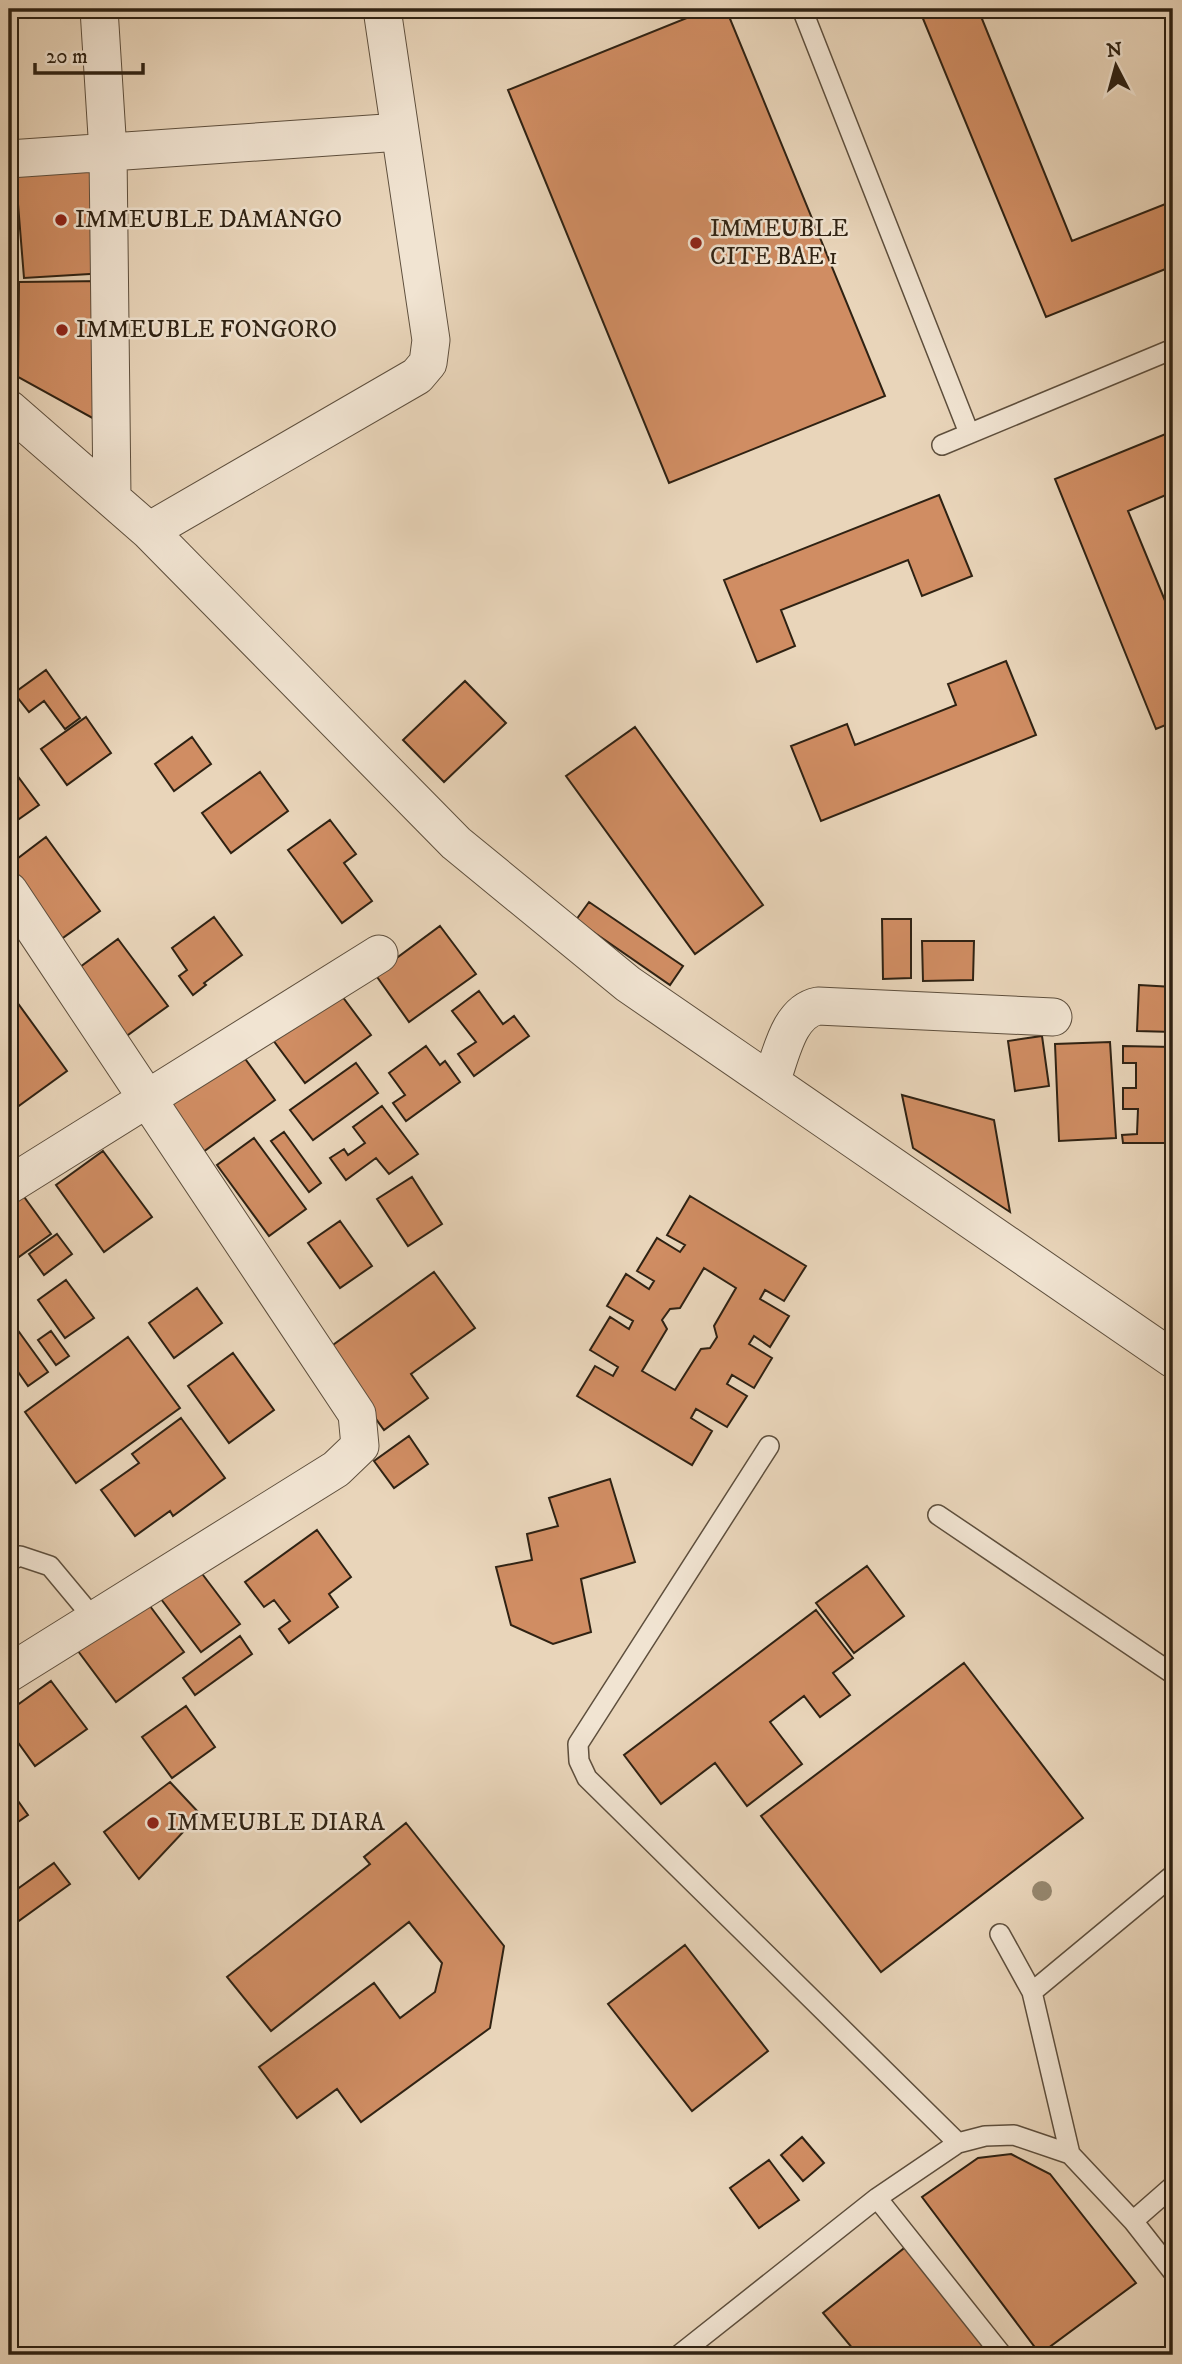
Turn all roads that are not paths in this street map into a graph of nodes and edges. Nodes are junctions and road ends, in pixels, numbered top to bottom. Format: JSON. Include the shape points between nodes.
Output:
{"nodes":[{"id":1,"x":99,"y":9,"type":"edge"},
{"id":2,"x":383,"y":9,"type":"edge"},
{"id":3,"x":802,"y":9,"type":"edge"},
{"id":4,"x":400,"y":132,"type":"junction"},
{"id":5,"x":108,"y":152,"type":"junction"},
{"id":6,"x":9,"y":159,"type":"edge"},
{"id":7,"x":1173,"y":349,"type":"edge"},
{"id":8,"x":9,"y":409,"type":"edge"},
{"id":9,"x":969,"y":433,"type":"junction"},
{"id":10,"x":942,"y":444,"type":"dead end"},
{"id":11,"x":112,"y":498,"type":"junction"},
{"id":12,"x":149,"y":531,"type":"junction"},
{"id":13,"x":9,"y":891,"type":"edge"},
{"id":14,"x":379,"y":954,"type":"dead end"},
{"id":15,"x":1053,"y":1017,"type":"dead end"},
{"id":16,"x":771,"y":1082,"type":"junction"},
{"id":17,"x":146,"y":1098,"type":"junction"},
{"id":18,"x":9,"y":1185,"type":"edge"},
{"id":19,"x":1173,"y":1359,"type":"edge"},
{"id":20,"x":769,"y":1446,"type":"dead end"},
{"id":21,"x":938,"y":1515,"type":"dead end"},
{"id":22,"x":9,"y":1561,"type":"edge"},
{"id":23,"x":95,"y":1620,"type":"junction"},
{"id":24,"x":10,"y":1670,"type":"edge"},
{"id":25,"x":1173,"y":1674,"type":"edge"},
{"id":26,"x":1173,"y":1875,"type":"edge"},
{"id":27,"x":1000,"y":1934,"type":"dead end"},
{"id":28,"x":1032,"y":1992,"type":"junction"},
{"id":29,"x":958,"y":2143,"type":"junction"},
{"id":30,"x":1070,"y":2154,"type":"junction"},
{"id":31,"x":1173,"y":2186,"type":"edge"},
{"id":32,"x":877,"y":2199,"type":"junction"},
{"id":33,"x":1133,"y":2221,"type":"junction"},
{"id":34,"x":1173,"y":2272,"type":"edge"},
{"id":35,"x":679,"y":2355,"type":"edge"},
{"id":36,"x":1002,"y":2355,"type":"edge"}],
"edges":[{"from":1,"to":5,"type":"street"},
{"from":2,"to":4,"type":"street"},
{"from":3,"to":9,"type":"lane"},
{"from":4,"to":5,"type":"street"},
{"from":4,"to":12,"type":"street","via":[[430,340],[428,363],[418,376]]},
{"from":5,"to":6,"type":"street"},
{"from":5,"to":11,"type":"street"},
{"from":7,"to":9,"type":"lane"},
{"from":8,"to":11,"type":"street"},
{"from":9,"to":10,"type":"lane"},
{"from":11,"to":12,"type":"street"},
{"from":12,"to":16,"type":"street","via":[[456,843],[628,984]]},
{"from":13,"to":17,"type":"street"},
{"from":14,"to":17,"type":"street"},
{"from":15,"to":16,"type":"street","via":[[818,1006],[805,1009],[795,1021]]},
{"from":16,"to":19,"type":"street"},
{"from":17,"to":18,"type":"street"},
{"from":17,"to":23,"type":"street","via":[[356,1414],[360,1446],[337,1469]]},
{"from":20,"to":29,"type":"lane","via":[[578,1744],[579,1761],[587,1778]]},
{"from":21,"to":25,"type":"lane"},
{"from":22,"to":23,"type":"lane","via":[[20,1556],[50,1566]]},
{"from":23,"to":24,"type":"street"},
{"from":26,"to":28,"type":"lane"},
{"from":27,"to":28,"type":"lane"},
{"from":28,"to":30,"type":"lane"},
{"from":29,"to":30,"type":"lane","via":[[985,2136],[1014,2136]]},
{"from":29,"to":32,"type":"lane"},
{"from":30,"to":33,"type":"lane"},
{"from":31,"to":33,"type":"lane"},
{"from":32,"to":35,"type":"lane"},
{"from":32,"to":36,"type":"lane"},
{"from":33,"to":34,"type":"lane"}]}
